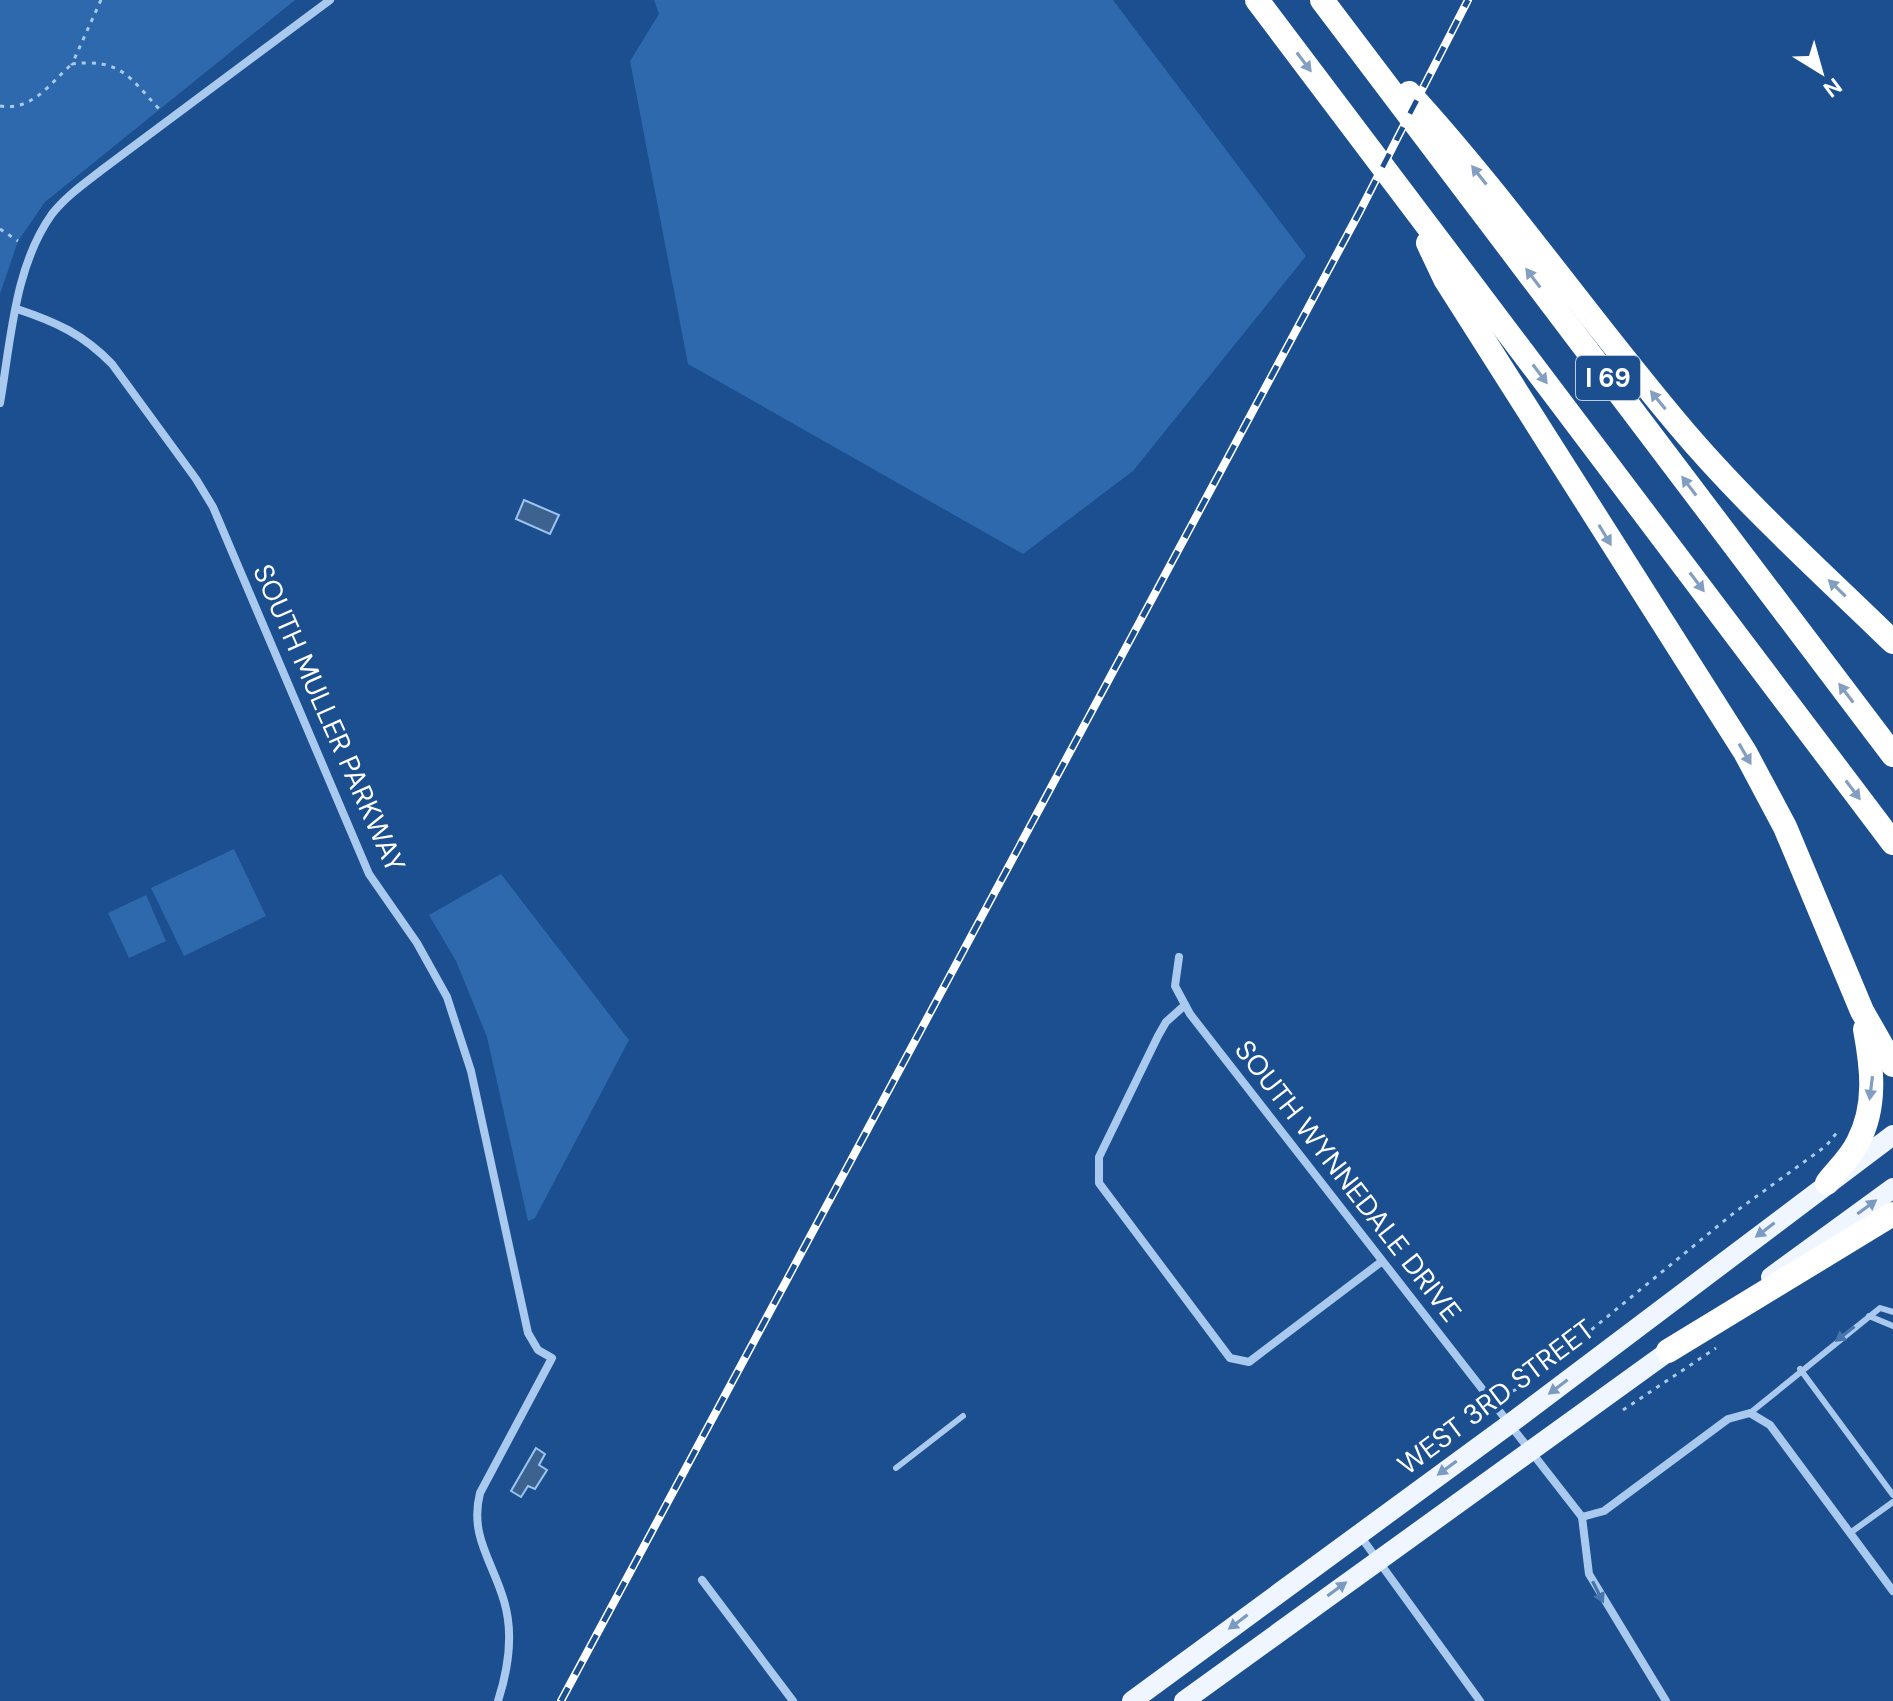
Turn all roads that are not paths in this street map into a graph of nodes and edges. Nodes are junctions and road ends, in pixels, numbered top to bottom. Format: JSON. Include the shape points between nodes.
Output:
{"nodes":[{"id":1,"x":330,"y":0,"type":"edge"},
{"id":2,"x":1257,"y":0,"type":"edge"},
{"id":3,"x":1323,"y":0,"type":"edge"},
{"id":4,"x":1409,"y":201,"type":"junction"},
{"id":5,"x":17,"y":309,"type":"junction"},
{"id":6,"x":0,"y":403,"type":"edge"},
{"id":7,"x":1893,"y":642,"type":"edge"},
{"id":8,"x":1893,"y":755,"type":"edge"},
{"id":9,"x":1893,"y":843,"type":"edge"},
{"id":10,"x":1179,"y":957,"type":"dead end"},
{"id":11,"x":1185,"y":1005,"type":"junction"},
{"id":12,"x":1862,"y":1011,"type":"junction"},
{"id":13,"x":1893,"y":1065,"type":"edge"},
{"id":14,"x":1893,"y":1135,"type":"edge"},
{"id":15,"x":1827,"y":1183,"type":"junction"},
{"id":16,"x":1893,"y":1188,"type":"edge"},
{"id":17,"x":1893,"y":1214,"type":"edge"},
{"id":18,"x":1381,"y":1262,"type":"junction"},
{"id":19,"x":1893,"y":1302,"type":"edge"},
{"id":20,"x":1890,"y":1310,"type":"edge"},
{"id":21,"x":1869,"y":1316,"type":"junction"},
{"id":22,"x":1893,"y":1326,"type":"edge"},
{"id":23,"x":1668,"y":1351,"type":"junction"},
{"id":24,"x":1800,"y":1369,"type":"junction"},
{"id":25,"x":1750,"y":1413,"type":"junction"},
{"id":26,"x":963,"y":1416,"type":"dead end"},
{"id":27,"x":1511,"y":1423,"type":"junction"},
{"id":28,"x":1532,"y":1451,"type":"junction"},
{"id":29,"x":896,"y":1468,"type":"dead end"},
{"id":30,"x":1893,"y":1495,"type":"edge"},
{"id":31,"x":1893,"y":1502,"type":"edge"},
{"id":32,"x":1582,"y":1517,"type":"junction"},
{"id":33,"x":1358,"y":1533,"type":"junction"},
{"id":34,"x":1850,"y":1533,"type":"junction"},
{"id":35,"x":1377,"y":1558,"type":"junction"},
{"id":36,"x":702,"y":1580,"type":"dead end"},
{"id":37,"x":1893,"y":1591,"type":"edge"},
{"id":38,"x":498,"y":1701,"type":"edge"},
{"id":39,"x":793,"y":1701,"type":"edge"},
{"id":40,"x":1132,"y":1701,"type":"edge"},
{"id":41,"x":1184,"y":1701,"type":"edge"},
{"id":42,"x":1480,"y":1701,"type":"edge"},
{"id":43,"x":1666,"y":1701,"type":"edge"}],
"edges":[{"from":1,"to":5,"type":"street","via":[[67,197],[32,252]]},
{"from":2,"to":4,"type":"highway","number":"I 69","one_way":true},
{"from":7,"to":3,"type":"highway","one_way":true,"via":[[1714,466],[1588,317],[1452,140]]},
{"from":8,"to":3,"type":"highway","number":"I 69","one_way":true},
{"from":4,"to":9,"type":"highway","number":"I 69","one_way":true},
{"from":4,"to":12,"type":"highway","one_way":true,"via":[[1445,279],[1745,752],[1785,827]]},
{"from":5,"to":6,"type":"street"},
{"from":5,"to":38,"type":"street","name":"SOUTH MULLER PARKWAY","via":[[61,323],[95,346],[205,493],[369,874],[434,970],[459,1029],[528,1333],[538,1350],[552,1358],[477,1507],[479,1542],[508,1618],[507,1663]]},
{"from":10,"to":11,"type":"street","name":"SOUTH WYNNEDALE DRIVE","via":[[1175,986]]},
{"from":11,"to":18,"type":"street","name":"SOUTH WYNNEDALE DRIVE"},
{"from":11,"to":18,"type":"street","via":[[1166,1022],[1099,1157],[1099,1183],[1230,1358],[1249,1362]]},
{"from":12,"to":13,"type":"highway"},
{"from":12,"to":15,"type":"highway","one_way":true,"via":[[1874,1080],[1859,1142]]},
{"from":14,"to":15,"type":"main road","name":"WEST 3RD STREET"},
{"from":15,"to":27,"type":"main road","name":"WEST 3RD STREET","one_way":true},
{"from":23,"to":16,"type":"main road","one_way":true},
{"from":17,"to":23,"type":"highway"},
{"from":18,"to":27,"type":"street","name":"SOUTH WYNNEDALE DRIVE"},
{"from":19,"to":20,"type":"lane"},
{"from":20,"to":21,"type":"lane"},
{"from":21,"to":22,"type":"lane"},
{"from":21,"to":24,"type":"lane","one_way":true},
{"from":23,"to":28,"type":"main road"},
{"from":24,"to":25,"type":"lane"},
{"from":24,"to":30,"type":"lane"},
{"from":25,"to":32,"type":"street","via":[[1728,1419],[1604,1511]]},
{"from":25,"to":34,"type":"street","via":[[1770,1425]]},
{"from":26,"to":29,"type":"lane"},
{"from":27,"to":28,"type":"street","name":"SOUTH WYNNEDALE DRIVE"},
{"from":27,"to":33,"type":"main road","name":"WEST 3RD STREET","one_way":true},
{"from":28,"to":32,"type":"street","name":"SOUTH WYNNEDALE DRIVE"},
{"from":28,"to":35,"type":"main road"},
{"from":31,"to":34,"type":"lane"},
{"from":32,"to":43,"type":"street","one_way":true,"via":[[1589,1574]]},
{"from":33,"to":35,"type":"street"},
{"from":33,"to":40,"type":"main road","name":"WEST 3RD STREET","one_way":true},
{"from":34,"to":37,"type":"street"},
{"from":41,"to":35,"type":"main road","one_way":true},
{"from":35,"to":42,"type":"street"},
{"from":36,"to":39,"type":"street"}]}
